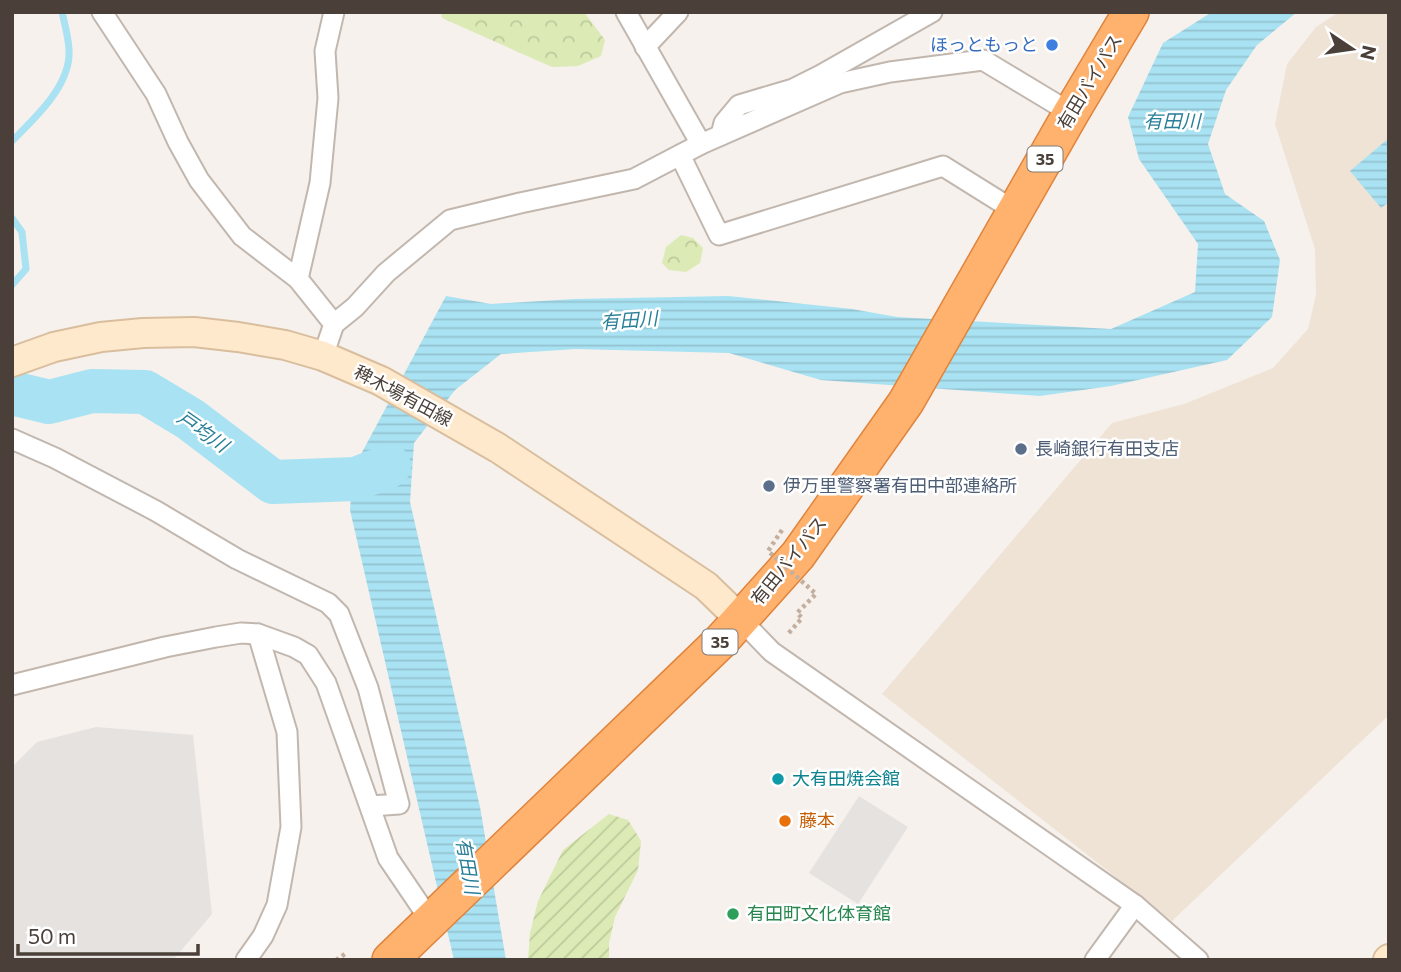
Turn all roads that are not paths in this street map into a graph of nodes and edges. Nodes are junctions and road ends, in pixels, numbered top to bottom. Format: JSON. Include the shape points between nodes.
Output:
{"nodes":[{"id":1,"x":102,"y":12,"type":"edge"},
{"id":2,"x":334,"y":12,"type":"edge"},
{"id":3,"x":625,"y":12,"type":"edge"},
{"id":4,"x":678,"y":12,"type":"edge"},
{"id":5,"x":932,"y":12,"type":"edge"},
{"id":6,"x":1131,"y":12,"type":"edge"},
{"id":7,"x":645,"y":47,"type":"junction"},
{"id":8,"x":1071,"y":113,"type":"junction"},
{"id":9,"x":721,"y":135,"type":"junction"},
{"id":10,"x":701,"y":144,"type":"junction"},
{"id":11,"x":680,"y":155,"type":"junction"},
{"id":12,"x":1015,"y":211,"type":"junction"},
{"id":13,"x":298,"y":279,"type":"junction"},
{"id":14,"x":334,"y":324,"type":"junction"},
{"id":15,"x":323,"y":356,"type":"junction"},
{"id":16,"x":12,"y":362,"type":"edge"},
{"id":17,"x":12,"y":439,"type":"edge"},
{"id":18,"x":741,"y":620,"type":"junction"},
{"id":19,"x":258,"y":634,"type":"junction"},
{"id":20,"x":12,"y":685,"type":"edge"},
{"id":21,"x":371,"y":806,"type":"junction"},
{"id":22,"x":1135,"y":905,"type":"junction"},
{"id":23,"x":435,"y":916,"type":"junction"},
{"id":24,"x":246,"y":960,"type":"edge"},
{"id":25,"x":390,"y":960,"type":"edge"},
{"id":26,"x":1096,"y":960,"type":"edge"},
{"id":27,"x":1198,"y":960,"type":"edge"}],
"edges":[{"from":1,"to":13,"type":"street","via":[[156,94],[199,180],[242,236]]},
{"from":2,"to":13,"type":"street","via":[[325,51],[328,98],[320,183]]},
{"from":3,"to":7,"type":"street"},
{"from":4,"to":7,"type":"street"},
{"from":5,"to":9,"type":"street","via":[[793,89],[739,105],[724,123]]},
{"from":6,"to":8,"type":"highway","name":"有田バイパス","number":"35"},
{"from":7,"to":10,"type":"street"},
{"from":8,"to":9,"type":"street","via":[[983,60],[840,83]]},
{"from":8,"to":12,"type":"highway","name":"有田バイパス","number":"35"},
{"from":9,"to":10,"type":"street"},
{"from":10,"to":11,"type":"street"},
{"from":11,"to":12,"type":"street","via":[[719,236],[943,166]]},
{"from":11,"to":14,"type":"street","via":[[634,179],[450,220]]},
{"from":12,"to":18,"type":"highway","name":"有田バイパス","number":"35","via":[[906,402],[798,555]]},
{"from":13,"to":14,"type":"street"},
{"from":14,"to":15,"type":"street"},
{"from":15,"to":16,"type":"main road","name":"稗木場有田線","via":[[285,345],[194,332],[101,337]]},
{"from":15,"to":18,"type":"main road","name":"稗木場有田線","via":[[381,382],[498,448],[706,586]]},
{"from":17,"to":21,"type":"street","via":[[328,603],[339,614],[368,688],[399,804]]},
{"from":18,"to":22,"type":"street","via":[[772,652]]},
{"from":18,"to":23,"type":"highway","name":"有田バイパス","number":"35"},
{"from":19,"to":20,"type":"street","via":[[165,647]]},
{"from":19,"to":21,"type":"street","via":[[294,647],[316,667]]},
{"from":19,"to":24,"type":"street","via":[[287,732],[291,827],[277,905]]},
{"from":21,"to":23,"type":"street","via":[[388,858]]},
{"from":22,"to":26,"type":"street"},
{"from":22,"to":27,"type":"street"},
{"from":23,"to":25,"type":"highway","name":"有田バイパス","number":"35"}]}
